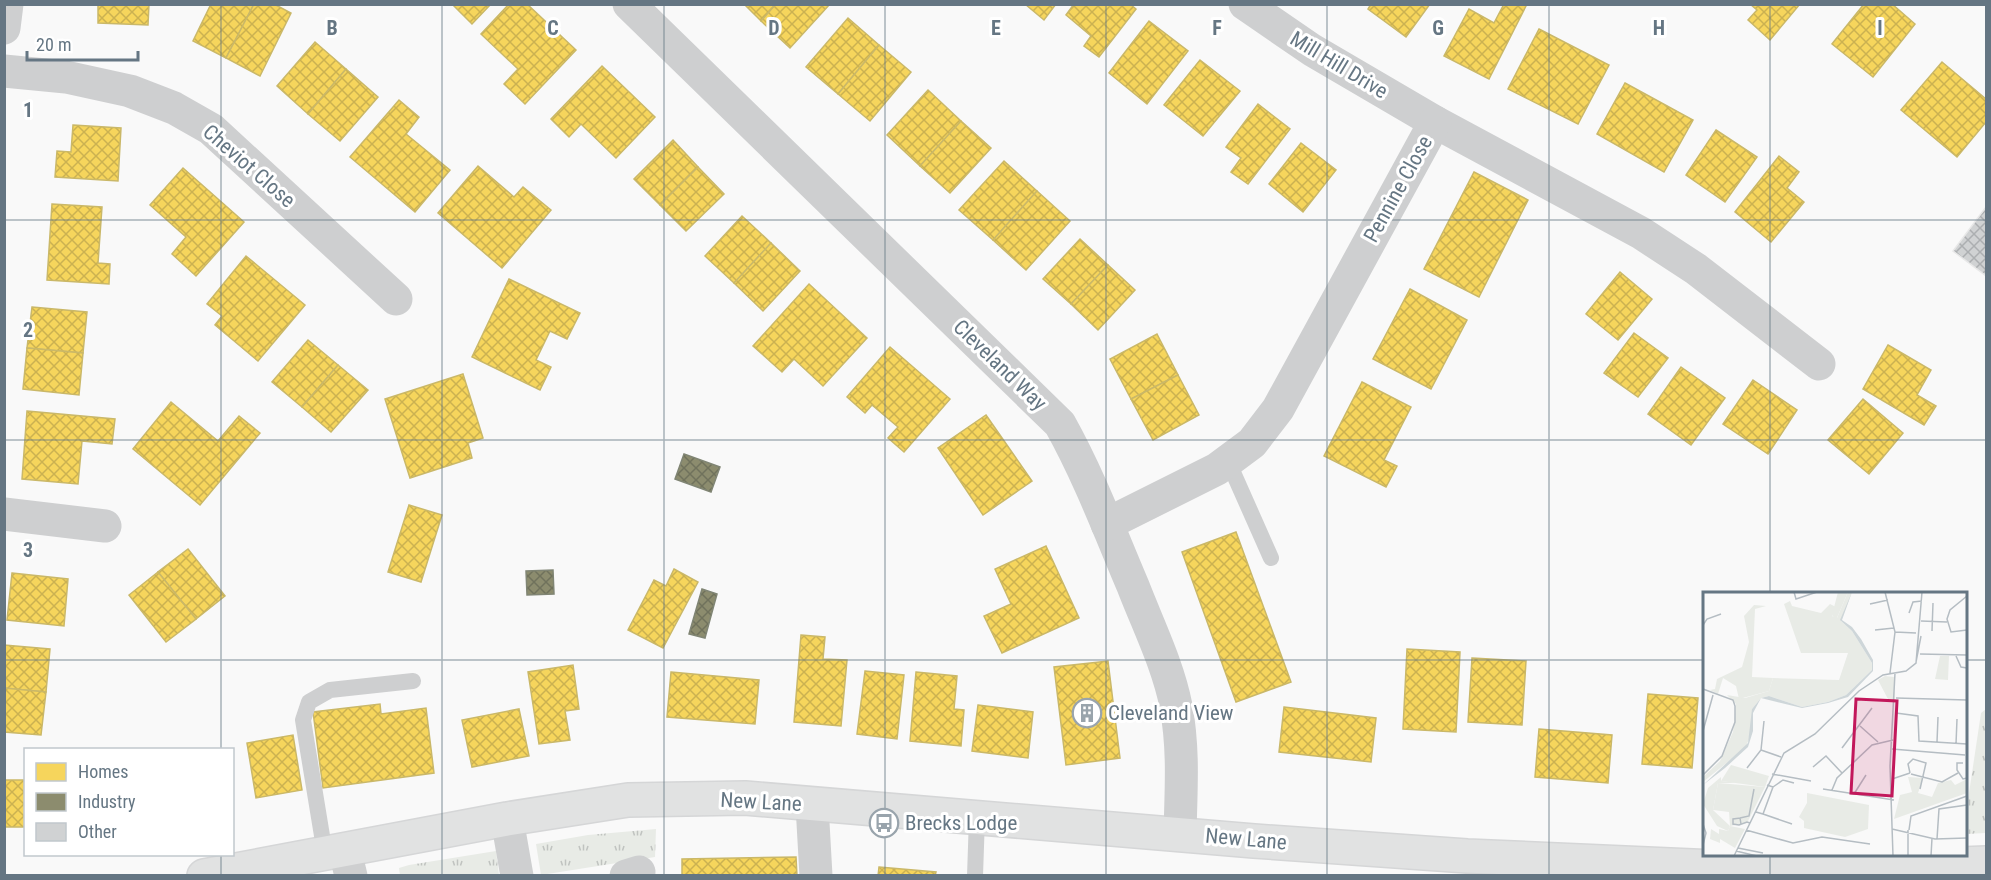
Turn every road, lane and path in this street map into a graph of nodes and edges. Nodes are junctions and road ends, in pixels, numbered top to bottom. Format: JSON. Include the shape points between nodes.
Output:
{"nodes":[{"id":1,"x":7,"y":4,"type":"edge"},
{"id":2,"x":629,"y":4,"type":"edge"},
{"id":3,"x":1245,"y":4,"type":"edge"},
{"id":4,"x":4,"y":28,"type":"edge"},
{"id":5,"x":4,"y":71,"type":"edge"},
{"id":6,"x":1435,"y":122,"type":"junction"},
{"id":7,"x":396,"y":299,"type":"dead end"},
{"id":8,"x":1819,"y":364,"type":"dead end"},
{"id":9,"x":1228,"y":461,"type":"junction"},
{"id":10,"x":4,"y":514,"type":"edge"},
{"id":11,"x":1107,"y":524,"type":"junction"},
{"id":12,"x":105,"y":526,"type":"dead end"},
{"id":13,"x":1271,"y":558,"type":"dead end"},
{"id":14,"x":412,"y":681,"type":"dead end"},
{"id":15,"x":812,"y":805,"type":"junction"},
{"id":16,"x":977,"y":817,"type":"junction"},
{"id":17,"x":507,"y":819,"type":"junction"},
{"id":18,"x":1180,"y":833,"type":"junction"},
{"id":19,"x":340,"y":860,"type":"edge"},
{"id":20,"x":1986,"y":863,"type":"edge"},
{"id":21,"x":1738,"y":872,"type":"edge"},
{"id":22,"x":204,"y":876,"type":"edge"},
{"id":23,"x":517,"y":876,"type":"edge"},
{"id":24,"x":816,"y":876,"type":"edge"},
{"id":25,"x":975,"y":876,"type":"edge"}],
"edges":[{"from":1,"to":4,"type":"street"},
{"from":2,"to":11,"type":"street","name":"Cleveland Way","via":[[1060,424]]},
{"from":3,"to":6,"type":"street","name":"Mill Hill Drive","via":[[1312,50]]},
{"from":5,"to":7,"type":"street","name":"Cheviot Close","via":[[66,77],[130,91],[174,108],[212,129]]},
{"from":6,"to":8,"type":"street","name":"Pennine Close","via":[[1641,233],[1695,269]]},
{"from":6,"to":9,"type":"street","name":"Pennine Close","via":[[1278,410],[1252,443]]},
{"from":9,"to":11,"type":"street","name":"Pennine Close"},
{"from":9,"to":13,"type":"lane"},
{"from":10,"to":12,"type":"street"},
{"from":11,"to":18,"type":"street","name":"Cleveland Way","via":[[1161,656],[1175,705],[1182,758]]},
{"from":14,"to":19,"type":"lane","via":[[330,690],[309,702],[303,720]]},
{"from":15,"to":16,"type":"street","name":"New Lane"},
{"from":15,"to":17,"type":"street","name":"New Lane","via":[[745,798],[628,800]]},
{"from":15,"to":24,"type":"street"},
{"from":16,"to":18,"type":"street","name":"New Lane"},
{"from":16,"to":25,"type":"lane"},
{"from":17,"to":19,"type":"street","name":"New Lane"},
{"from":17,"to":23,"type":"street"},
{"from":18,"to":21,"type":"street","name":"New Lane"},
{"from":19,"to":22,"type":"street","name":"New Lane"},
{"from":20,"to":21,"type":"street","name":"New Lane"}]}
